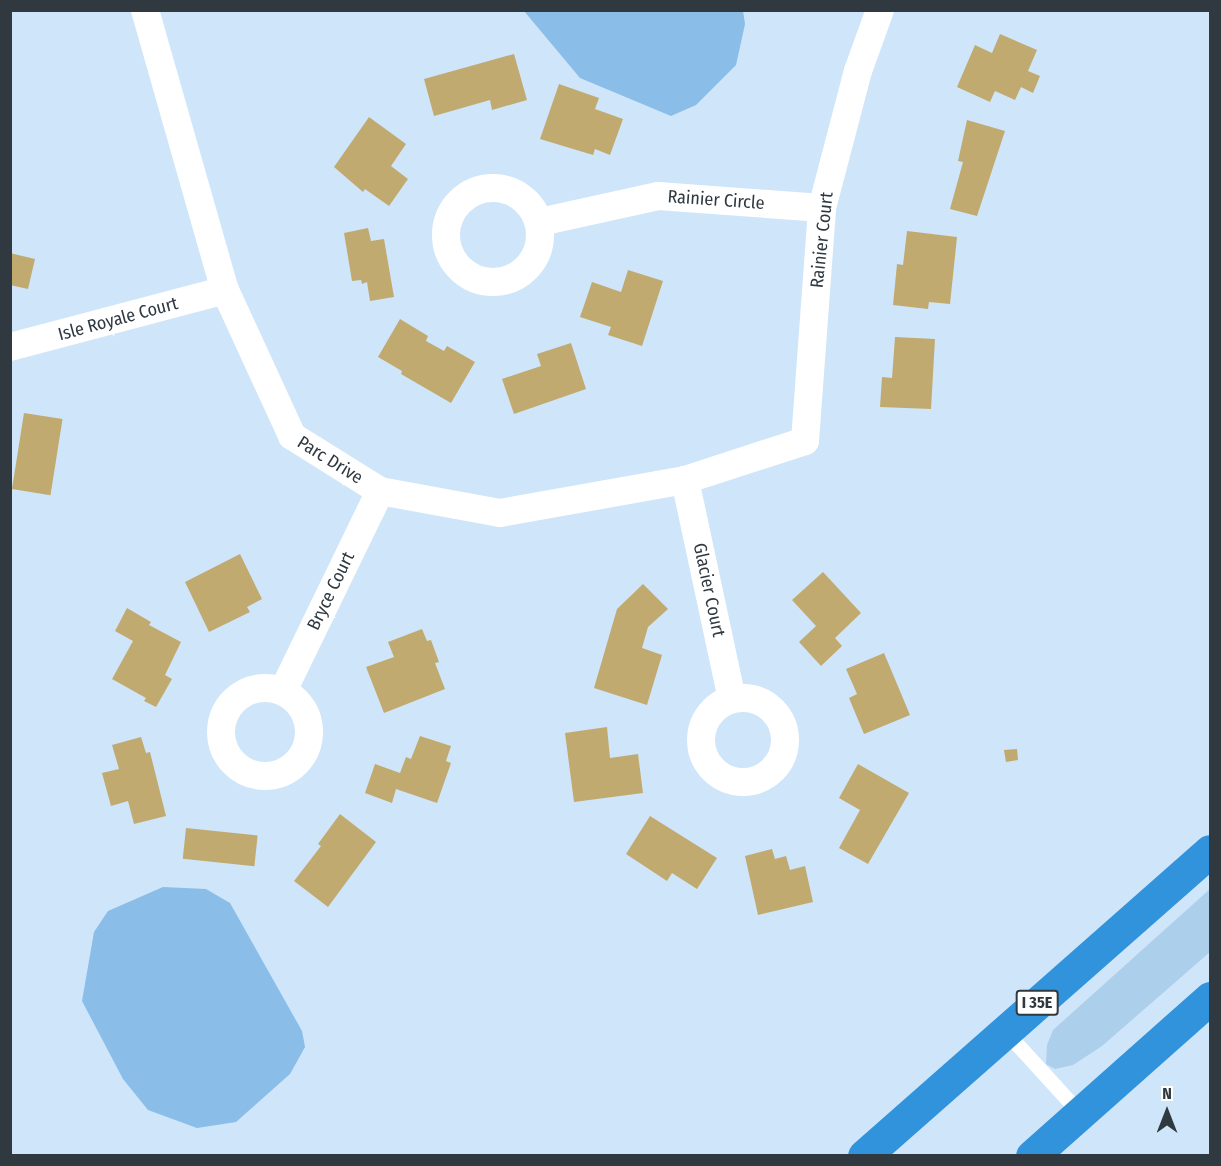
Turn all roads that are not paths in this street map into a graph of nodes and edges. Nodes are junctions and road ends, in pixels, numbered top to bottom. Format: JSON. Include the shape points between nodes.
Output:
{"nodes":[{"id":1,"x":145,"y":10,"type":"edge"},
{"id":2,"x":880,"y":10,"type":"edge"},
{"id":3,"x":822,"y":208,"type":"junction"},
{"id":4,"x":540,"y":222,"type":"dead end"},
{"id":5,"x":225,"y":290,"type":"junction"},
{"id":6,"x":10,"y":347,"type":"edge"},
{"id":7,"x":806,"y":441,"type":"joint"},
{"id":8,"x":685,"y":480,"type":"junction"},
{"id":9,"x":380,"y":491,"type":"junction"},
{"id":10,"x":283,"y":691,"type":"dead end"},
{"id":11,"x":732,"y":699,"type":"dead end"},
{"id":12,"x":1210,"y":851,"type":"edge"},
{"id":13,"x":1210,"y":998,"type":"edge"},
{"id":14,"x":1005,"y":1031,"type":"junction"},
{"id":15,"x":1080,"y":1113,"type":"junction"},
{"id":16,"x":864,"y":1155,"type":"edge"},
{"id":17,"x":1032,"y":1155,"type":"edge"}],
"edges":[{"from":1,"to":5,"type":"street","name":"Parc Drive"},
{"from":2,"to":3,"type":"street","name":"Rainier Court","via":[[858,71]]},
{"from":3,"to":4,"type":"street","name":"Rainier Circle","via":[[658,196]]},
{"from":3,"to":7,"type":"street","name":"Rainier Court"},
{"from":5,"to":6,"type":"street","name":"Isle Royale Court"},
{"from":5,"to":9,"type":"street","name":"Parc Drive","via":[[292,436]]},
{"from":7,"to":8,"type":"street","name":"Parc Drive"},
{"from":8,"to":9,"type":"street","name":"Parc Drive","via":[[500,513]]},
{"from":8,"to":11,"type":"street","name":"Glacier Court"},
{"from":9,"to":10,"type":"street","name":"Bryce Court"},
{"from":12,"to":14,"type":"highway","number":"I 35E"},
{"from":13,"to":15,"type":"highway"},
{"from":14,"to":15,"type":"lane"},
{"from":14,"to":16,"type":"highway","number":"I 35E"},
{"from":15,"to":17,"type":"highway"}]}
